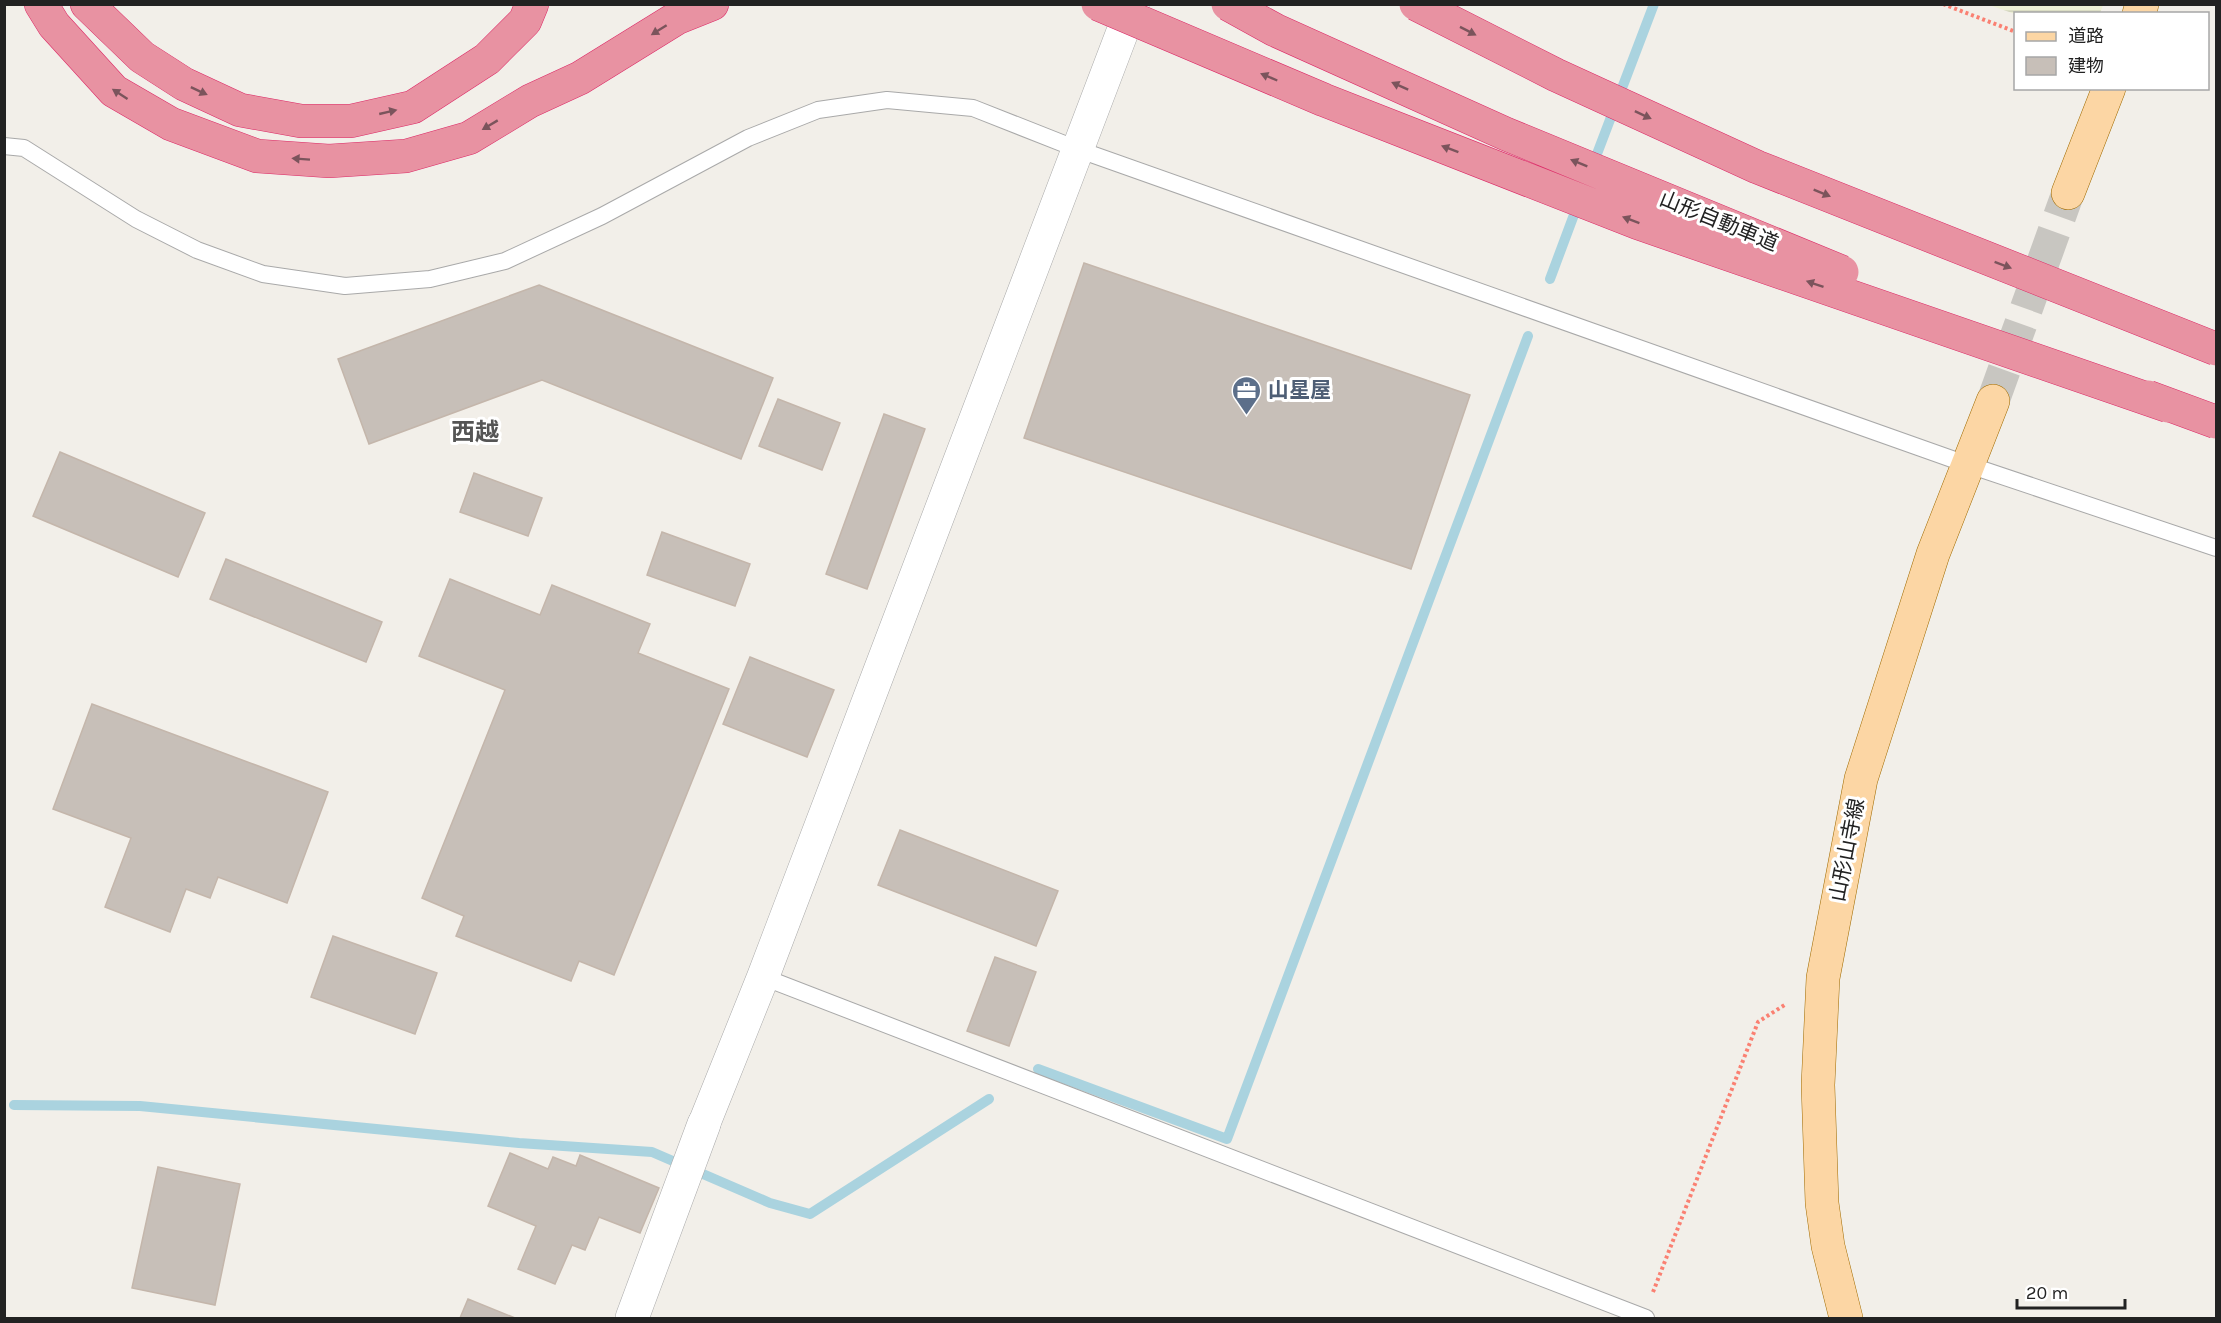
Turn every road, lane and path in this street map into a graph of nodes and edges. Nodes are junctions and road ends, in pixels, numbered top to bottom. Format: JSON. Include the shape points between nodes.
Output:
{"nodes":[{"id":1,"x":41,"y":4,"type":"edge"},
{"id":2,"x":87,"y":4,"type":"edge"},
{"id":3,"x":532,"y":4,"type":"edge"},
{"id":4,"x":712,"y":4,"type":"edge"},
{"id":5,"x":1098,"y":4,"type":"edge"},
{"id":6,"x":1133,"y":4,"type":"edge"},
{"id":7,"x":1228,"y":4,"type":"edge"},
{"id":8,"x":1416,"y":4,"type":"edge"},
{"id":9,"x":1943,"y":4,"type":"edge"},
{"id":10,"x":2014,"y":31,"type":"edge"},
{"id":11,"x":2108,"y":90,"type":"edge"},
{"id":12,"x":4,"y":146,"type":"edge"},
{"id":13,"x":1077,"y":149,"type":"junction"},
{"id":14,"x":2068,"y":193,"type":"tunnel mouth"},
{"id":15,"x":2217,"y":349,"type":"edge"},
{"id":16,"x":1993,"y":401,"type":"tunnel mouth"},
{"id":17,"x":2168,"y":406,"type":"junction"},
{"id":18,"x":2217,"y":422,"type":"edge"},
{"id":19,"x":1966,"y":464,"type":"junction"},
{"id":20,"x":2217,"y":548,"type":"edge"},
{"id":21,"x":763,"y":977,"type":"junction"},
{"id":22,"x":1823,"y":978,"type":"junction"},
{"id":23,"x":704,"y":1124,"type":"joint"},
{"id":24,"x":632,"y":1318,"type":"edge"},
{"id":25,"x":1644,"y":1318,"type":"edge"},
{"id":26,"x":1846,"y":1318,"type":"edge"}],
"edges":[{"from":4,"to":1,"type":"highway","one_way":true,"via":[[677,18],[580,78],[530,101],[469,138],[406,156],[329,161],[257,156],[171,124],[114,91],[54,25]]},
{"from":2,"to":3,"type":"highway","one_way":true,"via":[[142,57],[184,84],[240,110],[301,121],[351,121],[413,106],[488,59],[525,21]]},
{"from":17,"to":5,"type":"highway","one_way":true,"bridge":true,"via":[[1638,223],[1324,100]]},
{"from":6,"to":13,"type":"street"},
{"from":17,"to":7,"type":"highway","name":"山形自動車道","one_way":true,"bridge":true,"via":[[1506,134],[1275,30]]},
{"from":8,"to":15,"type":"highway","one_way":true,"bridge":true,"via":[[1556,75],[1757,167]]},
{"from":9,"to":10,"type":"path"},
{"from":11,"to":14,"type":"main road"},
{"from":12,"to":13,"type":"lane","via":[[24,148],[136,219],[197,250],[263,274],[345,286],[430,279],[506,261],[602,216],[748,138],[818,110],[886,100],[973,108]]},
{"from":13,"to":19,"type":"lane"},
{"from":13,"to":21,"type":"street"},
{"from":16,"to":19,"type":"main road","name":"山形山寺線"},
{"from":17,"to":18,"type":"highway","name":"山形自動車道","bridge":true},
{"from":19,"to":20,"type":"lane"},
{"from":19,"to":22,"type":"main road","name":"山形山寺線","via":[[1861,779]]},
{"from":21,"to":23,"type":"street"},
{"from":21,"to":25,"type":"lane"},
{"from":22,"to":25,"type":"path","via":[[1758,1022]]},
{"from":22,"to":26,"type":"main road","name":"山形山寺線","via":[[1818,1085],[1822,1203]]},
{"from":23,"to":24,"type":"street"}]}
